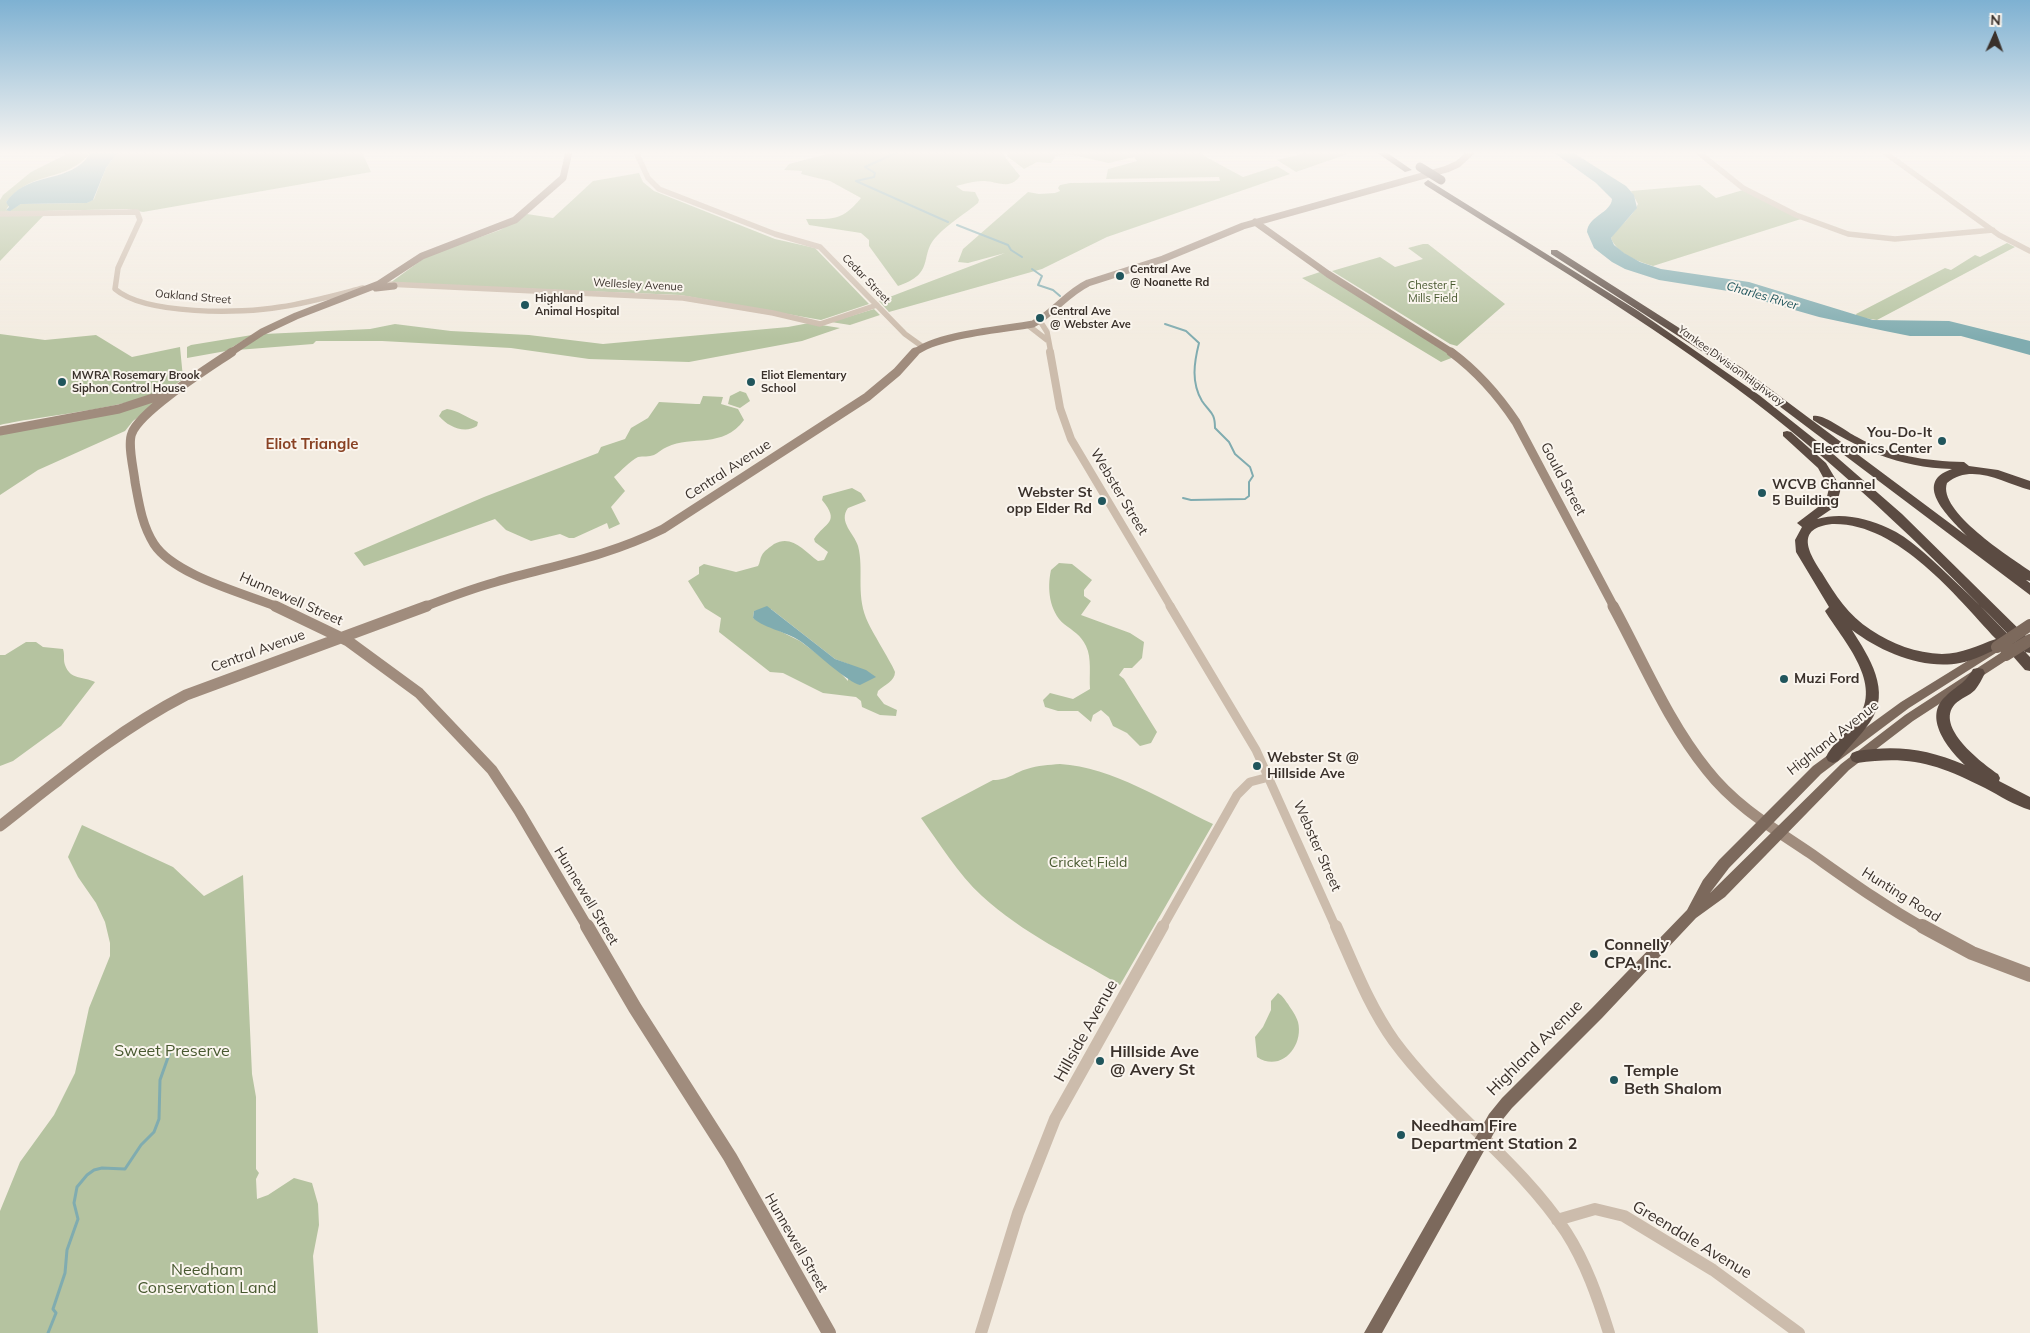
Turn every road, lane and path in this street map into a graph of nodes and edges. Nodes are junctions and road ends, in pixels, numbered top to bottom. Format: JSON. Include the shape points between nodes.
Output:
{"nodes":[{"id":1,"x":138,"y":214,"type":"edge"},
{"id":2,"x":521,"y":214,"type":"edge"},
{"id":3,"x":725,"y":214,"type":"edge"},
{"id":4,"x":1284,"y":214,"type":"edge"},
{"id":5,"x":1477,"y":214,"type":"edge"},
{"id":6,"x":1495,"y":214,"type":"edge"},
{"id":7,"x":1794,"y":214,"type":"edge"},
{"id":8,"x":1971,"y":214,"type":"edge"},
{"id":9,"x":1256,"y":222,"type":"junction"},
{"id":10,"x":1993,"y":230,"type":"junction"},
{"id":11,"x":2030,"y":252,"type":"edge"},
{"id":12,"x":381,"y":283,"type":"junction"},
{"id":13,"x":373,"y":286,"type":"junction"},
{"id":14,"x":394,"y":286,"type":"junction"},
{"id":15,"x":454,"y":287,"type":"joint"},
{"id":16,"x":362,"y":290,"type":"junction"},
{"id":17,"x":1597,"y":290,"type":"junction"},
{"id":18,"x":326,"y":302,"type":"junction"},
{"id":19,"x":877,"y":305,"type":"junction"},
{"id":20,"x":1040,"y":321,"type":"junction"},
{"id":21,"x":820,"y":324,"type":"joint"},
{"id":22,"x":1028,"y":326,"type":"junction"},
{"id":23,"x":1680,"y":332,"type":"junction"},
{"id":24,"x":1047,"y":340,"type":"junction"},
{"id":25,"x":923,"y":347,"type":"junction"},
{"id":26,"x":182,"y":385,"type":"junction"},
{"id":27,"x":1817,"y":418,"type":"junction"},
{"id":28,"x":0,"y":431,"type":"edge"},
{"id":29,"x":1787,"y":434,"type":"junction"},
{"id":30,"x":2030,"y":481,"type":"edge"},
{"id":31,"x":2030,"y":486,"type":"edge"},
{"id":32,"x":1999,"y":554,"type":"junction"},
{"id":33,"x":2030,"y":577,"type":"edge"},
{"id":34,"x":2030,"y":590,"type":"edge"},
{"id":35,"x":1959,"y":592,"type":"junction"},
{"id":36,"x":2030,"y":626,"type":"edge"},
{"id":37,"x":340,"y":637,"type":"junction"},
{"id":38,"x":2030,"y":640,"type":"edge"},
{"id":39,"x":2001,"y":647,"type":"junction"},
{"id":40,"x":2030,"y":648,"type":"edge"},
{"id":41,"x":2030,"y":666,"type":"edge"},
{"id":42,"x":1978,"y":673,"type":"junction"},
{"id":43,"x":1857,"y":757,"type":"junction"},
{"id":44,"x":1833,"y":758,"type":"junction"},
{"id":45,"x":1270,"y":777,"type":"junction"},
{"id":46,"x":2030,"y":796,"type":"edge"},
{"id":47,"x":2030,"y":804,"type":"edge"},
{"id":48,"x":1765,"y":822,"type":"junction"},
{"id":49,"x":0,"y":826,"type":"edge"},
{"id":50,"x":1780,"y":832,"type":"junction"},
{"id":51,"x":1691,"y":914,"type":"junction"},
{"id":52,"x":2030,"y":974,"type":"edge"},
{"id":53,"x":1482,"y":1139,"type":"junction"},
{"id":54,"x":1557,"y":1220,"type":"junction"},
{"id":55,"x":829,"y":1333,"type":"edge"},
{"id":56,"x":981,"y":1333,"type":"edge"},
{"id":57,"x":1374,"y":1333,"type":"edge"},
{"id":58,"x":1609,"y":1333,"type":"edge"},
{"id":59,"x":1800,"y":1333,"type":"edge"}],
"edges":[{"from":1,"to":18,"type":"street","name":"Oakland Street","via":[[140,220],[120,261],[114,282],[117,293],[133,300],[174,308],[246,311],[313,300]]},
{"from":2,"to":12,"type":"main road","name":"Hunnewell Street","via":[[491,232],[417,259]]},
{"from":3,"to":19,"type":"street","name":"Cedar Street","via":[[819,247]]},
{"from":4,"to":9,"type":"main road","name":"Central Avenue"},
{"from":5,"to":17,"type":"highway","name":"Yankee Division Highway"},
{"from":6,"to":23,"type":"highway","name":"Yankee Division Highway","bridge":true},
{"from":7,"to":10,"type":"street","via":[[1848,234],[1895,239]]},
{"from":8,"to":10,"type":"street"},
{"from":9,"to":20,"type":"main road","name":"Central Avenue","via":[[1159,260],[1082,285]]},
{"from":9,"to":48,"type":"main road","name":"Gould Street","via":[[1350,288],[1454,351],[1494,388],[1516,422],[1687,743],[1723,789]]},
{"from":10,"to":11,"type":"street"},
{"from":12,"to":13,"type":"main road","name":"Hunnewell Street"},
{"from":12,"to":14,"type":"street"},
{"from":13,"to":16,"type":"main road","name":"Hunnewell Street"},
{"from":13,"to":18,"type":"street"},
{"from":14,"to":15,"type":"street"},
{"from":14,"to":16,"type":"main road"},
{"from":15,"to":21,"type":"street","name":"Wellesley Avenue","via":[[683,298]]},
{"from":16,"to":18,"type":"main road","name":"Hunnewell Street"},
{"from":17,"to":29,"type":"highway"},
{"from":17,"to":40,"type":"highway","name":"Yankee Division Highway","via":[[1708,363],[1818,447],[1916,534]]},
{"from":18,"to":26,"type":"main road","name":"Hunnewell Street","via":[[262,332]]},
{"from":19,"to":21,"type":"street"},
{"from":19,"to":25,"type":"street","name":"Cedar Street","via":[[906,335]]},
{"from":20,"to":22,"type":"main road","name":"Central Avenue"},
{"from":20,"to":24,"type":"street","name":"Webster Street","via":[[1047,330]]},
{"from":22,"to":24,"type":"street"},
{"from":22,"to":25,"type":"main road","name":"Central Avenue","via":[[949,338]]},
{"from":23,"to":27,"type":"highway","via":[[1725,355]]},
{"from":23,"to":34,"type":"highway","name":"Yankee Division Highway","via":[[1761,388]]},
{"from":24,"to":45,"type":"street","name":"Webster Street","via":[[1062,417],[1074,445]]},
{"from":25,"to":37,"type":"main road","name":"Central Avenue","via":[[867,397],[663,529],[596,557],[495,582]]},
{"from":26,"to":28,"type":"main road","via":[[132,406]]},
{"from":26,"to":37,"type":"main road","name":"Hunnewell Street","via":[[139,422],[130,434],[139,509],[151,539],[179,568],[279,607]]},
{"from":27,"to":30,"type":"highway","via":[[1859,445],[1892,458],[1923,465],[1984,467]]},
{"from":27,"to":32,"type":"highway"},
{"from":29,"to":35,"type":"highway","via":[[1878,510]]},
{"from":29,"to":44,"type":"highway","via":[[1824,468],[1835,491],[1829,506],[1796,528],[1792,538],[1794,550],[1864,664],[1872,686],[1868,714]]},
{"from":31,"to":32,"type":"highway","via":[[2000,474],[1974,471],[1950,475],[1940,484],[1940,493],[1949,509]]},
{"from":32,"to":33,"type":"highway"},
{"from":35,"to":39,"type":"highway","via":[[1910,546],[1875,527],[1831,520],[1811,526],[1802,536],[1802,551],[1835,605],[1850,622],[1875,639],[1907,653],[1943,659]]},
{"from":35,"to":41,"type":"highway"},
{"from":36,"to":39,"type":"main road","name":"Highland Avenue","bridge":true},
{"from":37,"to":49,"type":"main road","name":"Central Avenue","via":[[205,687],[156,710],[111,740]]},
{"from":37,"to":55,"type":"main road","name":"Hunnewell Street","via":[[419,693],[502,783],[618,980],[730,1157]]},
{"from":38,"to":39,"type":"main road","name":"Highland Avenue","bridge":true},
{"from":39,"to":42,"type":"main road","name":"Highland Avenue"},
{"from":39,"to":44,"type":"main road","name":"Highland Avenue","via":[[1905,705]]},
{"from":42,"to":43,"type":"main road","name":"Highland Avenue"},
{"from":42,"to":46,"type":"highway","via":[[1970,686],[1946,705],[1944,718],[1948,732],[1958,750],[1978,768],[2002,784]]},
{"from":43,"to":47,"type":"highway","via":[[1896,753],[1926,757]]},
{"from":43,"to":50,"type":"main road","name":"Highland Avenue"},
{"from":44,"to":48,"type":"main road","name":"Highland Avenue"},
{"from":45,"to":53,"type":"street","name":"Webster Street","via":[[1375,1012],[1404,1052]]},
{"from":45,"to":56,"type":"street","name":"Hillside Avenue","via":[[1250,782],[1239,792],[1061,1109],[1018,1213]]},
{"from":48,"to":50,"type":"main road","name":"Hunting Road"},
{"from":48,"to":51,"type":"main road","name":"Highland Avenue","via":[[1708,884]]},
{"from":50,"to":51,"type":"main road","name":"Highland Avenue","via":[[1720,893]]},
{"from":50,"to":52,"type":"main road","name":"Hunting Road","via":[[1918,926],[1974,954]]},
{"from":51,"to":53,"type":"main road","name":"Highland Avenue","via":[[1506,1103]]},
{"from":53,"to":54,"type":"street","name":"Webster Street"},
{"from":53,"to":57,"type":"main road","name":"Highland Avenue"},
{"from":54,"to":58,"type":"street","name":"Webster Street","via":[[1588,1273]]},
{"from":54,"to":59,"type":"street","name":"Greendale Avenue","via":[[1584,1210],[1616,1212],[1710,1266]]}]}
